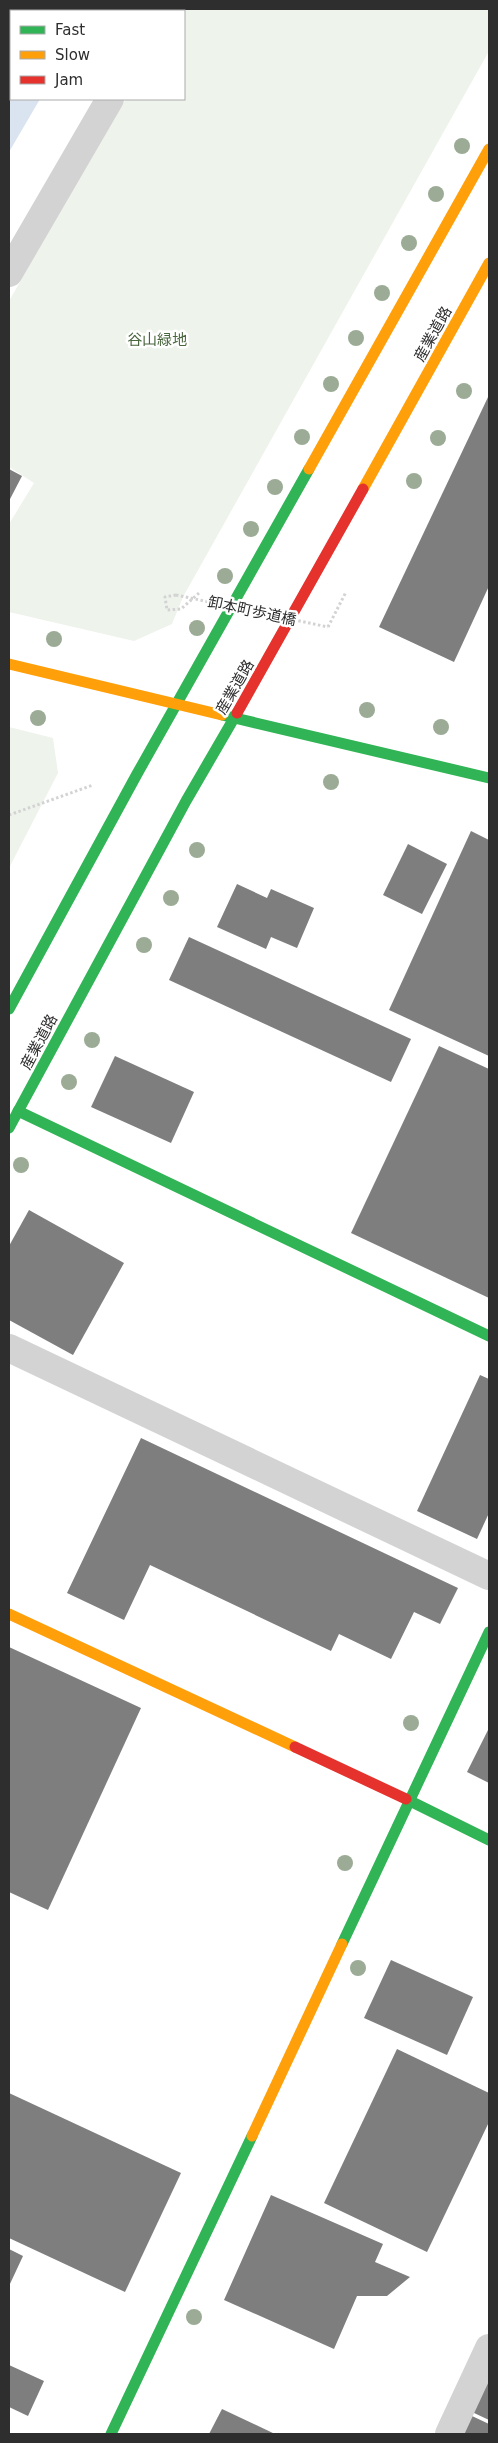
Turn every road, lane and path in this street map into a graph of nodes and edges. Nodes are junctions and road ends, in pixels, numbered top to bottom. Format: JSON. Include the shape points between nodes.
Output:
{"nodes":[{"id":1,"x":109,"y":100,"type":"edge"},
{"id":2,"x":489,"y":149,"type":"edge"},
{"id":3,"x":489,"y":263,"type":"edge"},
{"id":4,"x":9,"y":273,"type":"edge"},
{"id":5,"x":202,"y":591,"type":"dead end"},
{"id":6,"x":328,"y":627,"type":"dead end"},
{"id":7,"x":9,"y":664,"type":"edge"},
{"id":8,"x":177,"y":703,"type":"junction"},
{"id":9,"x":235,"y":717,"type":"junction"},
{"id":10,"x":489,"y":778,"type":"edge"},
{"id":11,"x":98,"y":783,"type":"dead end"},
{"id":12,"x":9,"y":816,"type":"edge"},
{"id":13,"x":9,"y":1009,"type":"edge"},
{"id":14,"x":18,"y":1111,"type":"junction"},
{"id":15,"x":9,"y":1128,"type":"edge"},
{"id":16,"x":489,"y":1336,"type":"edge"},
{"id":17,"x":9,"y":1348,"type":"edge"},
{"id":18,"x":489,"y":1576,"type":"edge"},
{"id":19,"x":9,"y":1614,"type":"edge"},
{"id":20,"x":489,"y":1632,"type":"edge"},
{"id":21,"x":411,"y":1802,"type":"junction"},
{"id":22,"x":489,"y":1840,"type":"edge"},
{"id":23,"x":489,"y":2348,"type":"edge"},
{"id":24,"x":111,"y":2434,"type":"edge"},
{"id":25,"x":449,"y":2434,"type":"edge"}],
"edges":[{"from":1,"to":4,"type":"street"},
{"from":2,"to":8,"type":"street"},
{"from":3,"to":9,"type":"street","name":"産業道路"},
{"from":5,"to":6,"type":"path","name":"卸本町歩道橋","bridge":true,"via":[[181,609],[167,610],[165,597],[176,595]]},
{"from":7,"to":8,"type":"street"},
{"from":8,"to":9,"type":"street"},
{"from":8,"to":13,"type":"street"},
{"from":9,"to":10,"type":"street"},
{"from":9,"to":14,"type":"street","name":"産業道路"},
{"from":11,"to":12,"type":"path"},
{"from":14,"to":15,"type":"street","name":"産業道路"},
{"from":14,"to":16,"type":"street"},
{"from":17,"to":18,"type":"street"},
{"from":19,"to":21,"type":"street"},
{"from":20,"to":21,"type":"street"},
{"from":21,"to":22,"type":"street"},
{"from":21,"to":24,"type":"street"},
{"from":23,"to":25,"type":"street"}]}
